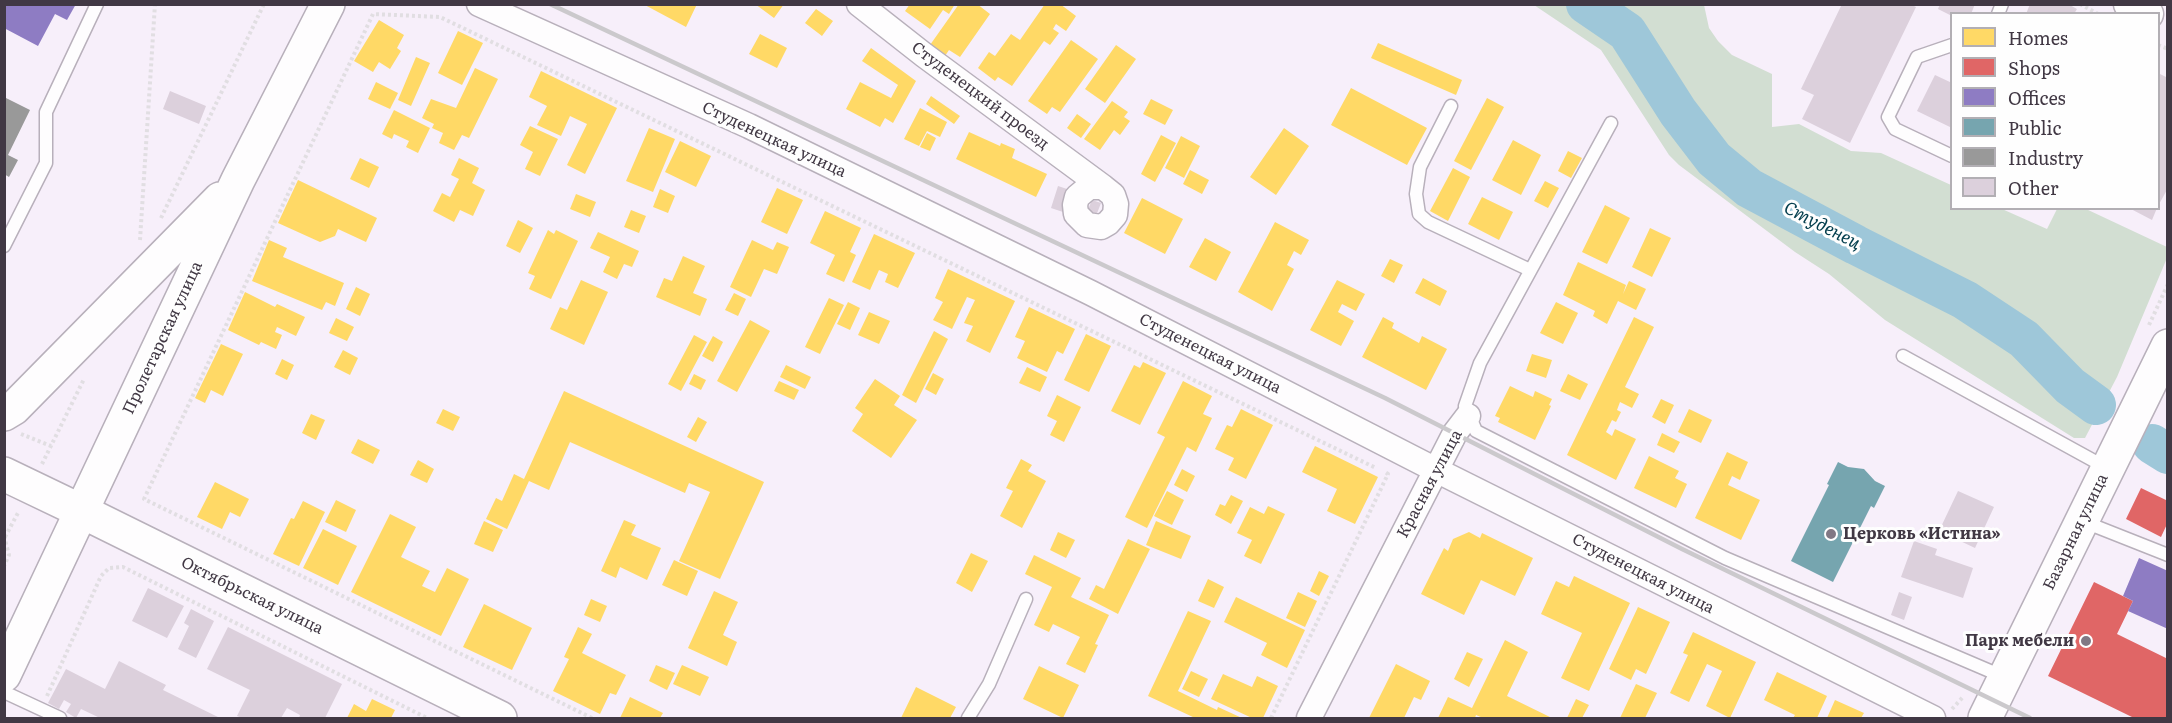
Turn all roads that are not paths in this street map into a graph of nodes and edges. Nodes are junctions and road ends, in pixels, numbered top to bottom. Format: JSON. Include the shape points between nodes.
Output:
{"nodes":[{"id":1,"x":97,"y":4,"type":"edge"},
{"id":2,"x":328,"y":4,"type":"edge"},
{"id":3,"x":479,"y":4,"type":"edge"},
{"id":4,"x":859,"y":4,"type":"edge"},
{"id":5,"x":2129,"y":4,"type":"edge"},
{"id":6,"x":2144,"y":12,"type":"edge"},
{"id":7,"x":1950,"y":46,"type":"edge"},
{"id":8,"x":1451,"y":106,"type":"dead end"},
{"id":9,"x":1611,"y":123,"type":"dead end"},
{"id":10,"x":1950,"y":155,"type":"edge"},
{"id":11,"x":238,"y":180,"type":"junction"},
{"id":12,"x":1103,"y":187,"type":"dead end"},
{"id":13,"x":4,"y":246,"type":"edge"},
{"id":14,"x":1530,"y":270,"type":"junction"},
{"id":15,"x":2168,"y":346,"type":"edge"},
{"id":16,"x":1903,"y":356,"type":"dead end"},
{"id":17,"x":1468,"y":416,"type":"junction"},
{"id":18,"x":8,"y":422,"type":"edge"},
{"id":19,"x":2107,"y":468,"type":"junction"},
{"id":20,"x":1436,"y":470,"type":"junction"},
{"id":21,"x":4,"y":474,"type":"edge"},
{"id":22,"x":81,"y":511,"type":"junction"},
{"id":23,"x":2082,"y":521,"type":"junction"},
{"id":24,"x":2168,"y":555,"type":"edge"},
{"id":25,"x":1026,"y":598,"type":"dead end"},
{"id":26,"x":4,"y":675,"type":"edge"},
{"id":27,"x":2005,"y":678,"type":"junction"},
{"id":28,"x":4,"y":692,"type":"edge"},
{"id":29,"x":490,"y":716,"type":"edge"},
{"id":30,"x":60,"y":718,"type":"edge"},
{"id":31,"x":968,"y":718,"type":"edge"},
{"id":32,"x":1309,"y":718,"type":"edge"},
{"id":33,"x":1934,"y":718,"type":"edge"},
{"id":34,"x":1985,"y":718,"type":"edge"}],
"edges":[{"from":1,"to":13,"type":"lane","via":[[46,112],[46,163]]},
{"from":2,"to":11,"type":"main road","name":"Пролетарская улица"},
{"from":3,"to":20,"type":"street","name":"Студенецкая улица","via":[[781,142],[1091,293]]},
{"from":4,"to":12,"type":"street","name":"Студенецкий проезд"},
{"from":5,"to":6,"type":"street"},
{"from":7,"to":10,"type":"lane","via":[[1917,57],[1888,117],[1894,129]]},
{"from":8,"to":14,"type":"lane","via":[[1420,167],[1416,194],[1419,214],[1428,222]]},
{"from":9,"to":14,"type":"lane","name":"Красная улица"},
{"from":11,"to":18,"type":"main road","via":[[21,400]]},
{"from":11,"to":22,"type":"main road","name":"Пролетарская улица"},
{"from":14,"to":17,"type":"lane","name":"Красная улица","via":[[1480,363],[1465,406]]},
{"from":15,"to":19,"type":"main road","name":"Базарная улица"},
{"from":16,"to":19,"type":"lane"},
{"from":17,"to":20,"type":"street","name":"Красная улица"},
{"from":17,"to":27,"type":"lane","via":[[1476,431],[1488,438],[1725,558]]},
{"from":19,"to":23,"type":"main road","name":"Базарная улица"},
{"from":20,"to":32,"type":"street","name":"Красная улица"},
{"from":20,"to":33,"type":"street","name":"Студенецкая улица"},
{"from":21,"to":22,"type":"main road","name":"Октябрьская улица"},
{"from":22,"to":26,"type":"main road","name":"Пролетарская улица"},
{"from":22,"to":29,"type":"main road","name":"Октябрьская улица"},
{"from":23,"to":24,"type":"lane"},
{"from":23,"to":27,"type":"main road","name":"Базарная улица"},
{"from":25,"to":31,"type":"lane","via":[[989,684]]},
{"from":27,"to":34,"type":"main road","name":"Базарная улица"},
{"from":28,"to":30,"type":"lane"}]}
